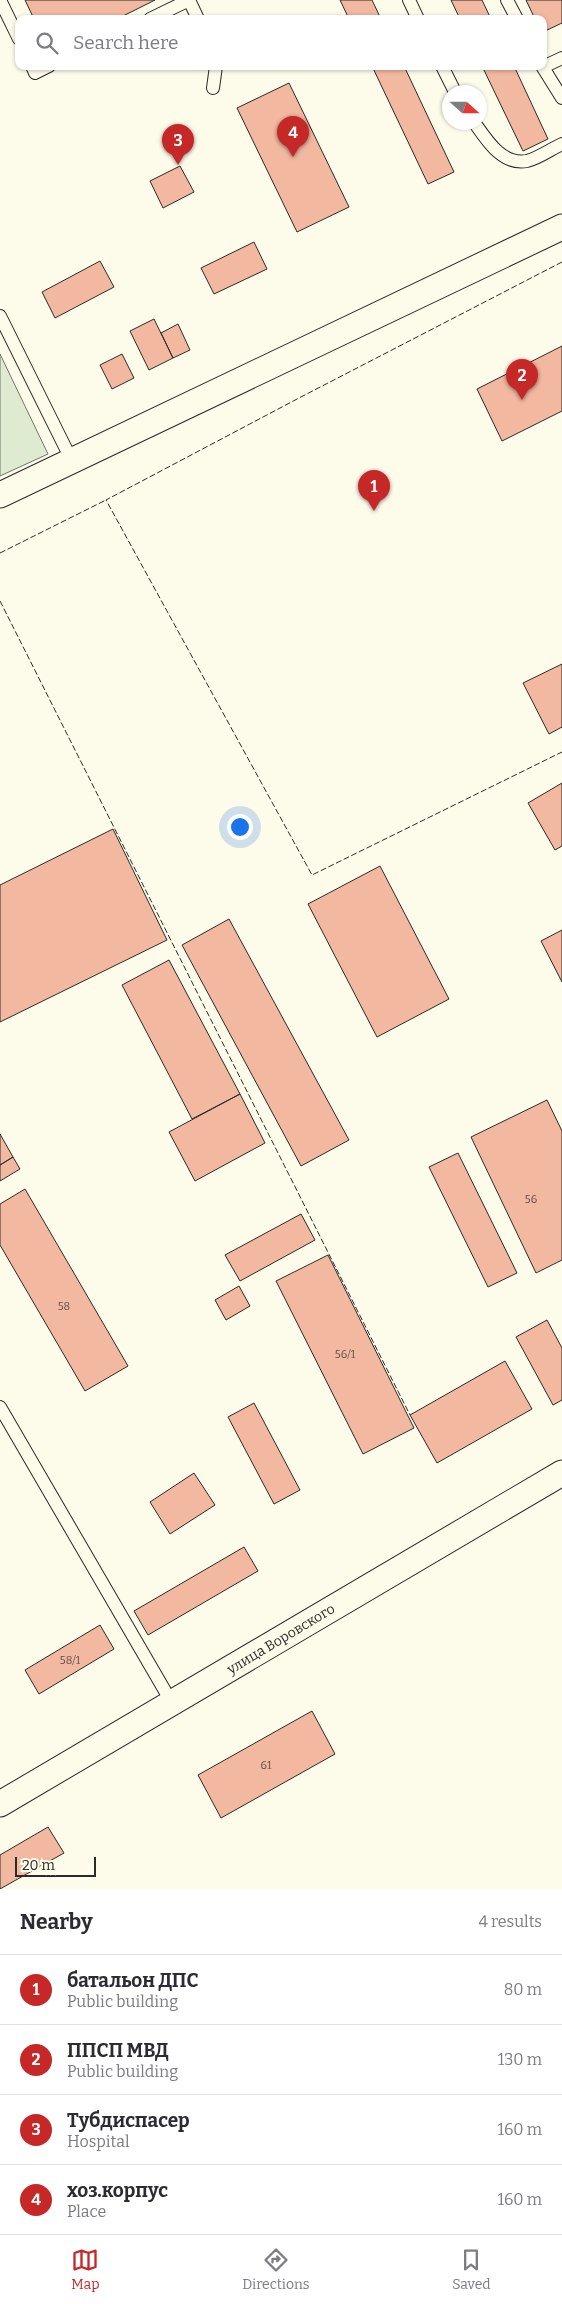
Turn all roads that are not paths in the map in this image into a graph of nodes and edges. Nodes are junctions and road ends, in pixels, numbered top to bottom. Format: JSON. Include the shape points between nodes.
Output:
{"nodes":[{"id":1,"x":0,"y":0,"type":"edge"},
{"id":2,"x":189,"y":0,"type":"edge"},
{"id":3,"x":409,"y":0,"type":"edge"},
{"id":4,"x":508,"y":0,"type":"edge"},
{"id":5,"x":158,"y":15,"type":"edge"},
{"id":6,"x":196,"y":15,"type":"edge"},
{"id":7,"x":416,"y":15,"type":"edge"},
{"id":8,"x":515,"y":15,"type":"edge"},
{"id":9,"x":15,"y":31,"type":"edge"},
{"id":10,"x":562,"y":58,"type":"edge"},
{"id":11,"x":547,"y":65,"type":"edge"},
{"id":12,"x":215,"y":70,"type":"edge"},
{"id":13,"x":444,"y":70,"type":"edge"},
{"id":14,"x":544,"y":70,"type":"edge"},
{"id":15,"x":452,"y":85,"type":"edge"},
{"id":16,"x":213,"y":88,"type":"dead end"},
{"id":17,"x":562,"y":98,"type":"edge"},
{"id":18,"x":480,"y":130,"type":"edge"},
{"id":19,"x":562,"y":144,"type":"edge"},
{"id":20,"x":562,"y":227,"type":"edge"},
{"id":21,"x":0,"y":316,"type":"edge"},
{"id":22,"x":72,"y":460,"type":"junction"},
{"id":23,"x":0,"y":495,"type":"edge"},
{"id":24,"x":0,"y":1407,"type":"edge"},
{"id":25,"x":562,"y":1473,"type":"edge"},
{"id":26,"x":172,"y":1703,"type":"junction"},
{"id":27,"x":0,"y":1804,"type":"edge"}],
"edges":[{"from":1,"to":9,"type":"lane"},
{"from":2,"to":5,"type":"lane"},
{"from":2,"to":6,"type":"lane"},
{"from":3,"to":7,"type":"lane"},
{"from":4,"to":8,"type":"lane"},
{"from":10,"to":11,"type":"lane"},
{"from":12,"to":16,"type":"lane"},
{"from":13,"to":15,"type":"lane"},
{"from":14,"to":17,"type":"lane"},
{"from":18,"to":19,"type":"lane","via":[[491,146],[508,160],[527,161]]},
{"from":20,"to":22,"type":"street"},
{"from":21,"to":22,"type":"lane"},
{"from":22,"to":23,"type":"street"},
{"from":24,"to":26,"type":"lane"},
{"from":25,"to":26,"type":"street","name":"улица Воровского"},
{"from":26,"to":27,"type":"street","name":"улица Воровского"}]}
